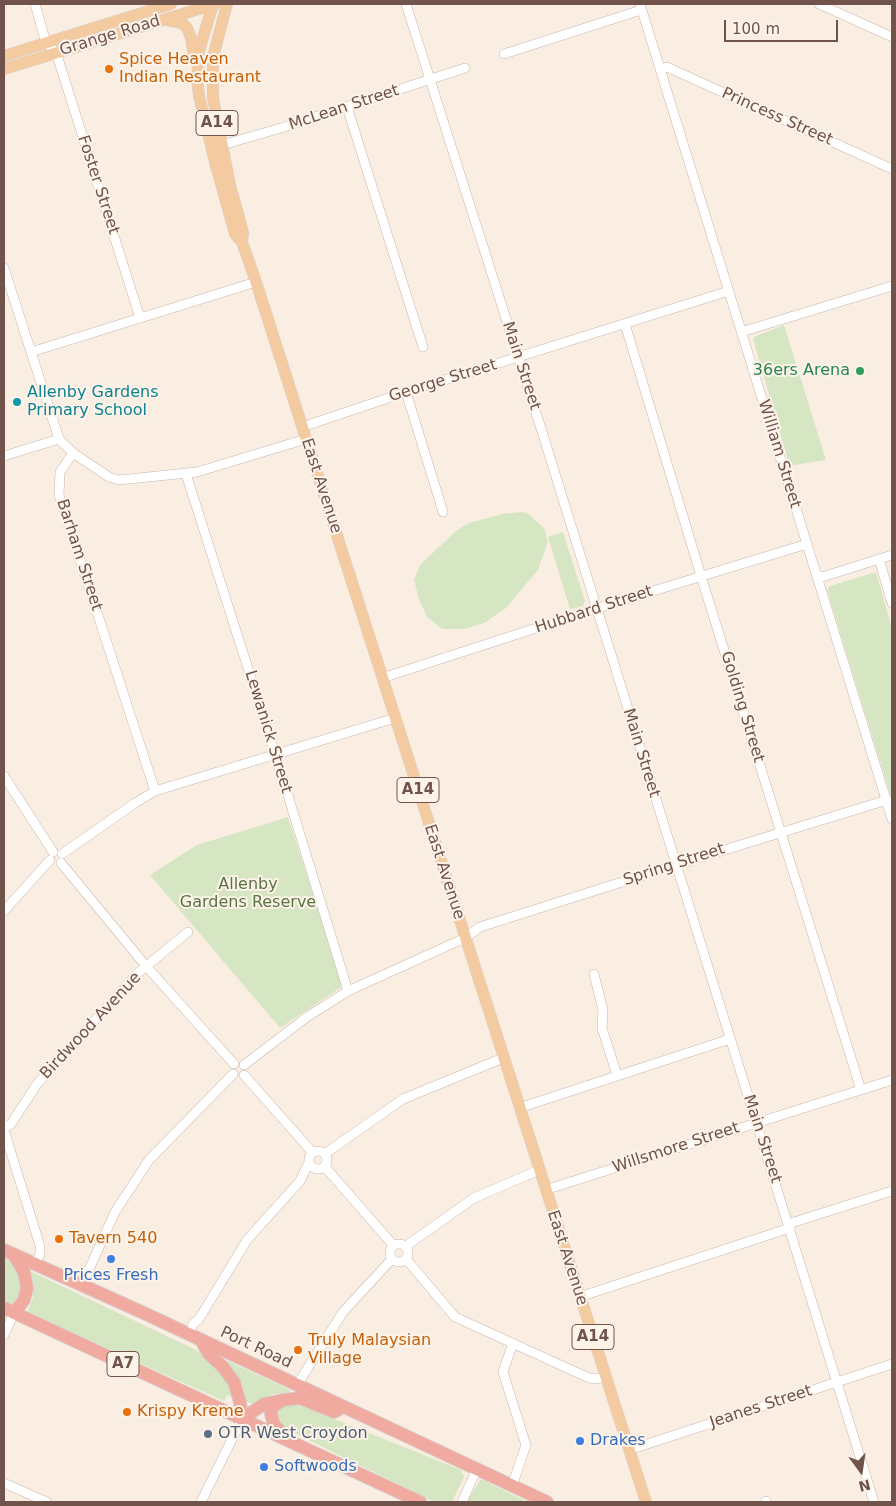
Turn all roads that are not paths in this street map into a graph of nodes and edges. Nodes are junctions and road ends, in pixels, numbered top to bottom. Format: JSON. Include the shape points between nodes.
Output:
{"nodes":[{"id":1,"x":35,"y":4,"type":"edge"},
{"id":2,"x":171,"y":4,"type":"edge"},
{"id":3,"x":214,"y":4,"type":"edge"},
{"id":4,"x":227,"y":4,"type":"edge"},
{"id":5,"x":406,"y":4,"type":"edge"},
{"id":6,"x":819,"y":4,"type":"edge"},
{"id":7,"x":640,"y":7,"type":"edge"},
{"id":8,"x":164,"y":20,"type":"junction"},
{"id":9,"x":892,"y":37,"type":"edge"},
{"id":10,"x":46,"y":43,"type":"junction"},
{"id":11,"x":56,"y":52,"type":"junction"},
{"id":12,"x":504,"y":54,"type":"dead end"},
{"id":13,"x":4,"y":56,"type":"edge"},
{"id":14,"x":465,"y":68,"type":"dead end"},
{"id":15,"x":4,"y":69,"type":"edge"},
{"id":16,"x":661,"y":69,"type":"junction"},
{"id":17,"x":197,"y":75,"type":"junction"},
{"id":18,"x":431,"y":80,"type":"junction"},
{"id":19,"x":347,"y":107,"type":"junction"},
{"id":20,"x":222,"y":145,"type":"junction"},
{"id":21,"x":892,"y":169,"type":"edge"},
{"id":22,"x":242,"y":242,"type":"junction"},
{"id":23,"x":4,"y":268,"type":"edge"},
{"id":24,"x":256,"y":282,"type":"junction"},
{"id":25,"x":892,"y":286,"type":"edge"},
{"id":26,"x":729,"y":291,"type":"junction"},
{"id":27,"x":140,"y":318,"type":"junction"},
{"id":28,"x":625,"y":324,"type":"junction"},
{"id":29,"x":742,"y":332,"type":"junction"},
{"id":30,"x":423,"y":347,"type":"dead end"},
{"id":31,"x":30,"y":352,"type":"junction"},
{"id":32,"x":518,"y":358,"type":"junction"},
{"id":33,"x":406,"y":392,"type":"junction"},
{"id":34,"x":302,"y":427,"type":"junction"},
{"id":35,"x":59,"y":438,"type":"junction"},
{"id":36,"x":306,"y":439,"type":"junction"},
{"id":37,"x":73,"y":453,"type":"junction"},
{"id":38,"x":4,"y":456,"type":"edge"},
{"id":39,"x":186,"y":474,"type":"junction"},
{"id":40,"x":443,"y":512,"type":"dead end"},
{"id":41,"x":806,"y":544,"type":"junction"},
{"id":42,"x":892,"y":555,"type":"edge"},
{"id":43,"x":879,"y":560,"type":"junction"},
{"id":44,"x":816,"y":574,"type":"junction"},
{"id":45,"x":701,"y":576,"type":"junction"},
{"id":46,"x":892,"y":603,"type":"edge"},
{"id":47,"x":596,"y":608,"type":"junction"},
{"id":48,"x":382,"y":678,"type":"junction"},
{"id":49,"x":395,"y":718,"type":"junction"},
{"id":50,"x":275,"y":753,"type":"junction"},
{"id":51,"x":4,"y":776,"type":"edge"},
{"id":52,"x":155,"y":791,"type":"junction"},
{"id":53,"x":887,"y":800,"type":"junction"},
{"id":54,"x":892,"y":819,"type":"edge"},
{"id":55,"x":781,"y":832,"type":"junction"},
{"id":56,"x":56,"y":857,"type":"junction"},
{"id":57,"x":676,"y":864,"type":"junction"},
{"id":58,"x":4,"y":911,"type":"edge"},
{"id":59,"x":188,"y":932,"type":"dead end"},
{"id":60,"x":465,"y":938,"type":"junction"},
{"id":61,"x":146,"y":966,"type":"junction"},
{"id":62,"x":594,"y":974,"type":"dead end"},
{"id":63,"x":348,"y":991,"type":"junction"},
{"id":64,"x":730,"y":1039,"type":"junction"},
{"id":65,"x":503,"y":1058,"type":"junction"},
{"id":66,"x":234,"y":1064,"type":"junction"},
{"id":67,"x":244,"y":1064,"type":"junction"},
{"id":68,"x":233,"y":1074,"type":"junction"},
{"id":69,"x":244,"y":1075,"type":"junction"},
{"id":70,"x":617,"y":1076,"type":"junction"},
{"id":71,"x":892,"y":1080,"type":"edge"},
{"id":72,"x":862,"y":1090,"type":"junction"},
{"id":73,"x":519,"y":1108,"type":"junction"},
{"id":74,"x":757,"y":1123,"type":"junction"},
{"id":75,"x":4,"y":1129,"type":"edge"},
{"id":76,"x":312,"y":1153,"type":"junction"},
{"id":77,"x":326,"y":1154,"type":"junction"},
{"id":78,"x":309,"y":1162,"type":"junction"},
{"id":79,"x":325,"y":1167,"type":"junction"},
{"id":80,"x":539,"y":1170,"type":"junction"},
{"id":81,"x":545,"y":1190,"type":"junction"},
{"id":82,"x":892,"y":1191,"type":"edge"},
{"id":83,"x":789,"y":1226,"type":"junction"},
{"id":84,"x":393,"y":1245,"type":"junction"},
{"id":85,"x":406,"y":1246,"type":"junction"},
{"id":86,"x":9,"y":1252,"type":"edge"},
{"id":87,"x":406,"y":1259,"type":"junction"},
{"id":88,"x":392,"y":1260,"type":"junction"},
{"id":89,"x":35,"y":1264,"type":"junction"},
{"id":90,"x":82,"y":1285,"type":"junction"},
{"id":91,"x":579,"y":1297,"type":"junction"},
{"id":92,"x":9,"y":1311,"type":"edge"},
{"id":93,"x":4,"y":1335,"type":"edge"},
{"id":94,"x":195,"y":1338,"type":"junction"},
{"id":95,"x":513,"y":1343,"type":"junction"},
{"id":96,"x":892,"y":1364,"type":"edge"},
{"id":97,"x":606,"y":1377,"type":"junction"},
{"id":98,"x":836,"y":1383,"type":"junction"},
{"id":99,"x":297,"y":1385,"type":"junction"},
{"id":100,"x":283,"y":1400,"type":"junction"},
{"id":101,"x":343,"y":1408,"type":"junction"},
{"id":102,"x":242,"y":1419,"type":"junction"},
{"id":103,"x":289,"y":1441,"type":"junction"},
{"id":104,"x":629,"y":1450,"type":"junction"},
{"id":105,"x":477,"y":1469,"type":"junction"},
{"id":106,"x":4,"y":1483,"type":"edge"},
{"id":107,"x":512,"y":1486,"type":"junction"},
{"id":108,"x":47,"y":1502,"type":"edge"},
{"id":109,"x":201,"y":1502,"type":"edge"},
{"id":110,"x":420,"y":1502,"type":"edge"},
{"id":111,"x":462,"y":1502,"type":"edge"},
{"id":112,"x":548,"y":1502,"type":"edge"},
{"id":113,"x":646,"y":1502,"type":"edge"},
{"id":114,"x":874,"y":1502,"type":"edge"}],
"edges":[{"from":1,"to":10,"type":"street"},
{"from":2,"to":10,"type":"main road","name":"Grange Road"},
{"from":3,"to":8,"type":"main road","name":"Grange Road"},
{"from":3,"to":17,"type":"main road","name":"East Avenue","number":"A14","via":[[199,51]]},
{"from":4,"to":20,"type":"main road","name":"East Avenue","number":"A14","via":[[212,70],[213,98]]},
{"from":5,"to":18,"type":"street","name":"Main Street"},
{"from":6,"to":9,"type":"street"},
{"from":7,"to":12,"type":"street"},
{"from":7,"to":16,"type":"street","name":"William Street"},
{"from":8,"to":11,"type":"main road","name":"Grange Road"},
{"from":8,"to":17,"type":"main road","via":[[182,23],[190,31]]},
{"from":10,"to":11,"type":"street"},
{"from":10,"to":13,"type":"main road","name":"Grange Road"},
{"from":11,"to":15,"type":"main road","name":"Grange Road"},
{"from":11,"to":27,"type":"street","name":"Foster Street"},
{"from":14,"to":18,"type":"street","name":"McLean Street"},
{"from":16,"to":21,"type":"street","name":"Princess Street","via":[[667,67]]},
{"from":16,"to":26,"type":"street","name":"William Street"},
{"from":17,"to":22,"type":"main road","name":"East Avenue","number":"A14","via":[[216,166],[235,234]]},
{"from":18,"to":19,"type":"street","name":"McLean Street"},
{"from":18,"to":32,"type":"street","name":"Main Street"},
{"from":19,"to":20,"type":"street","name":"McLean Street"},
{"from":19,"to":30,"type":"street"},
{"from":20,"to":22,"type":"main road","name":"East Avenue","number":"A14","via":[[243,232]]},
{"from":22,"to":24,"type":"main road","name":"East Avenue","number":"A14"},
{"from":23,"to":31,"type":"street"},
{"from":24,"to":27,"type":"street"},
{"from":24,"to":34,"type":"main road","name":"East Avenue","number":"A14"},
{"from":25,"to":29,"type":"street"},
{"from":26,"to":28,"type":"street","name":"George Street"},
{"from":26,"to":29,"type":"street","name":"William Street"},
{"from":27,"to":31,"type":"street"},
{"from":28,"to":32,"type":"street","name":"George Street"},
{"from":28,"to":45,"type":"street","name":"Golding Street"},
{"from":29,"to":41,"type":"street","name":"William Street"},
{"from":31,"to":35,"type":"street"},
{"from":32,"to":33,"type":"street","name":"George Street"},
{"from":32,"to":47,"type":"street","name":"Main Street"},
{"from":33,"to":34,"type":"street","name":"George Street"},
{"from":33,"to":40,"type":"street"},
{"from":34,"to":36,"type":"main road","name":"East Avenue","number":"A14"},
{"from":35,"to":37,"type":"street"},
{"from":35,"to":38,"type":"street"},
{"from":36,"to":39,"type":"street"},
{"from":36,"to":48,"type":"main road","name":"East Avenue","number":"A14"},
{"from":37,"to":39,"type":"street","via":[[109,477],[120,480]]},
{"from":37,"to":52,"type":"street","name":"Barham Street","via":[[60,472],[59,495]]},
{"from":39,"to":50,"type":"street","name":"Lewanick Street"},
{"from":41,"to":44,"type":"street","name":"William Street"},
{"from":41,"to":45,"type":"street","name":"Hubbard Street"},
{"from":42,"to":43,"type":"street"},
{"from":43,"to":44,"type":"street","via":[[822,577]]},
{"from":43,"to":46,"type":"street"},
{"from":44,"to":53,"type":"street","name":"William Street"},
{"from":45,"to":47,"type":"street","name":"Hubbard Street"},
{"from":45,"to":55,"type":"street","name":"Golding Street"},
{"from":47,"to":48,"type":"street","name":"Hubbard Street"},
{"from":47,"to":57,"type":"street","name":"Main Street"},
{"from":48,"to":49,"type":"main road","name":"East Avenue","number":"A14"},
{"from":49,"to":50,"type":"street"},
{"from":49,"to":60,"type":"main road","name":"East Avenue","number":"A14"},
{"from":50,"to":52,"type":"street"},
{"from":50,"to":63,"type":"street","name":"Lewanick Street"},
{"from":51,"to":56,"type":"street"},
{"from":52,"to":56,"type":"street"},
{"from":53,"to":54,"type":"street","name":"William Street"},
{"from":53,"to":55,"type":"street","name":"Spring Street"},
{"from":55,"to":57,"type":"street","name":"Spring Street"},
{"from":55,"to":72,"type":"street","name":"Golding Street"},
{"from":56,"to":58,"type":"street"},
{"from":56,"to":61,"type":"street"},
{"from":57,"to":60,"type":"street","name":"Spring Street","via":[[480,927]]},
{"from":57,"to":64,"type":"street","name":"Main Street"},
{"from":59,"to":61,"type":"street","name":"Birdwood Avenue"},
{"from":60,"to":63,"type":"street","name":"Spring Street"},
{"from":60,"to":65,"type":"main road","name":"East Avenue","number":"A14"},
{"from":61,"to":66,"type":"street"},
{"from":61,"to":75,"type":"street","name":"Birdwood Avenue","via":[[37,1084],[11,1124]]},
{"from":62,"to":70,"type":"street","via":[[603,1010],[602,1028]]},
{"from":63,"to":67,"type":"street","name":"Spring Street"},
{"from":64,"to":70,"type":"street"},
{"from":64,"to":74,"type":"street","name":"Main Street"},
{"from":65,"to":73,"type":"main road","name":"East Avenue","number":"A14"},
{"from":65,"to":77,"type":"street","via":[[403,1098]]},
{"from":66,"to":67,"type":"street"},
{"from":66,"to":68,"type":"street"},
{"from":67,"to":69,"type":"street"},
{"from":68,"to":69,"type":"street","via":[[238,1077]]},
{"from":68,"to":90,"type":"street","via":[[149,1160],[115,1212]]},
{"from":69,"to":76,"type":"street"},
{"from":70,"to":73,"type":"street"},
{"from":71,"to":72,"type":"street","name":"Willsmore Street"},
{"from":72,"to":74,"type":"street","name":"Willsmore Street"},
{"from":73,"to":80,"type":"main road","name":"East Avenue","number":"A14"},
{"from":74,"to":81,"type":"street","name":"Willsmore Street"},
{"from":74,"to":83,"type":"street","name":"Main Street"},
{"from":75,"to":89,"type":"street","via":[[40,1246]]},
{"from":76,"to":77,"type":"street","via":[[320,1151]]},
{"from":76,"to":78,"type":"street"},
{"from":77,"to":79,"type":"street","via":[[328,1161]]},
{"from":78,"to":79,"type":"street","via":[[316,1169]]},
{"from":78,"to":94,"type":"street","via":[[300,1181],[247,1240],[194,1324]]},
{"from":79,"to":84,"type":"street"},
{"from":80,"to":81,"type":"main road","name":"East Avenue","number":"A14"},
{"from":80,"to":85,"type":"street","via":[[474,1198]]},
{"from":81,"to":91,"type":"main road","name":"East Avenue","number":"A14"},
{"from":82,"to":83,"type":"street"},
{"from":83,"to":91,"type":"street"},
{"from":83,"to":98,"type":"street","name":"Main Street"},
{"from":84,"to":85,"type":"street","via":[[400,1243]]},
{"from":84,"to":88,"type":"street","via":[[389,1253]]},
{"from":85,"to":87,"type":"street"},
{"from":86,"to":89,"type":"highway","name":"Port Road"},
{"from":86,"to":92,"type":"highway","via":[[24,1272],[27,1288],[24,1300]]},
{"from":87,"to":88,"type":"street"},
{"from":87,"to":95,"type":"street","via":[[455,1316]]},
{"from":88,"to":99,"type":"street","via":[[343,1312]]},
{"from":89,"to":90,"type":"highway","name":"Port Road"},
{"from":90,"to":94,"type":"highway","name":"Port Road"},
{"from":91,"to":97,"type":"main road","name":"East Avenue","number":"A14"},
{"from":92,"to":93,"type":"street"},
{"from":92,"to":102,"type":"highway","number":"A7"},
{"from":94,"to":99,"type":"highway","name":"Port Road"},
{"from":94,"to":102,"type":"highway","via":[[234,1382]]},
{"from":95,"to":97,"type":"street","via":[[589,1378]]},
{"from":95,"to":107,"type":"street","via":[[503,1372],[526,1445]]},
{"from":96,"to":98,"type":"street","name":"Jeanes Street"},
{"from":97,"to":104,"type":"main road","name":"East Avenue","number":"A14"},
{"from":98,"to":104,"type":"street","name":"Jeanes Street"},
{"from":98,"to":114,"type":"street","name":"Main Street"},
{"from":99,"to":101,"type":"highway","name":"Port Road"},
{"from":100,"to":101,"type":"highway","via":[[300,1398],[334,1412]]},
{"from":100,"to":102,"type":"highway","via":[[264,1404]]},
{"from":100,"to":103,"type":"highway","via":[[272,1408],[271,1414],[274,1425]]},
{"from":101,"to":105,"type":"highway","name":"Port Road"},
{"from":102,"to":103,"type":"highway","number":"A7"},
{"from":102,"to":109,"type":"street"},
{"from":103,"to":110,"type":"highway","number":"A7"},
{"from":104,"to":113,"type":"main road","name":"East Avenue","number":"A14"},
{"from":105,"to":107,"type":"highway","name":"Port Road"},
{"from":105,"to":111,"type":"street"},
{"from":106,"to":108,"type":"street"},
{"from":107,"to":112,"type":"highway","name":"Port Road"}]}
